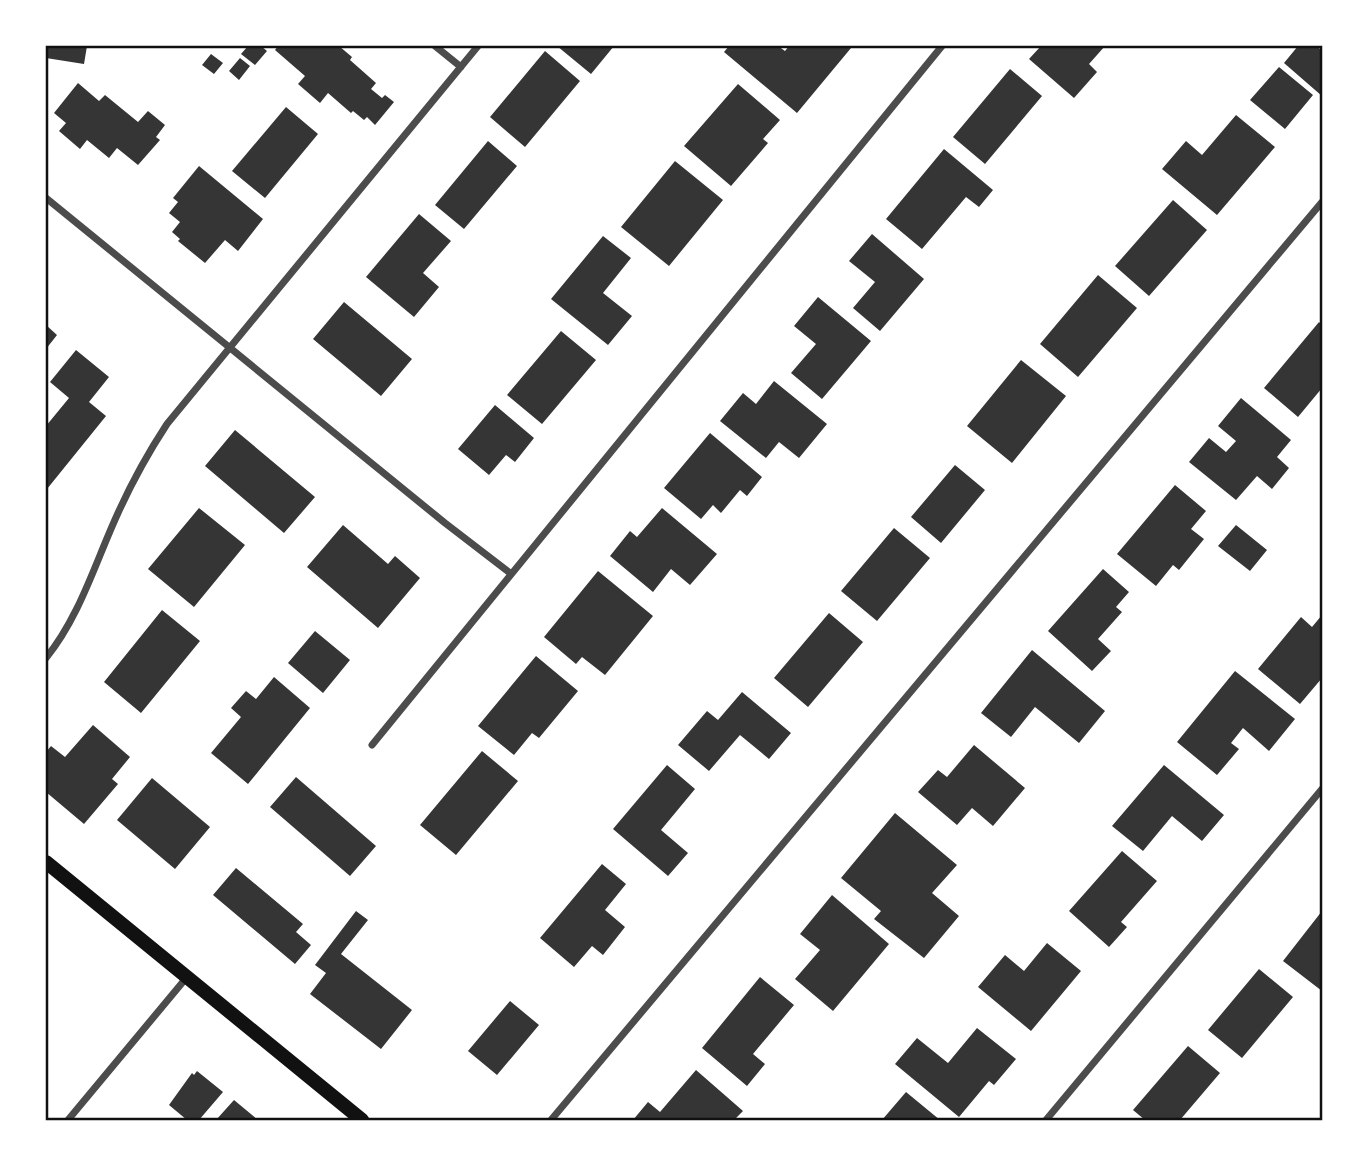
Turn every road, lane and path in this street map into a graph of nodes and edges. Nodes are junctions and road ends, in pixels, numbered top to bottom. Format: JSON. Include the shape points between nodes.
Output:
{"nodes":[{"id":1,"x":435,"y":46,"type":"edge"},
{"id":2,"x":478,"y":46,"type":"edge"},
{"id":3,"x":942,"y":46,"type":"edge"},
{"id":4,"x":461,"y":66,"type":"junction"},
{"id":5,"x":46,"y":198,"type":"edge"},
{"id":6,"x":1322,"y":202,"type":"edge"},
{"id":7,"x":230,"y":348,"type":"junction"},
{"id":8,"x":510,"y":573,"type":"junction"},
{"id":9,"x":46,"y":658,"type":"edge"},
{"id":10,"x":372,"y":745,"type":"dead end"},
{"id":11,"x":1322,"y":789,"type":"edge"},
{"id":12,"x":46,"y":862,"type":"edge"},
{"id":13,"x":187,"y":976,"type":"junction"},
{"id":14,"x":68,"y":1121,"type":"edge"},
{"id":15,"x":362,"y":1121,"type":"edge"},
{"id":16,"x":551,"y":1121,"type":"edge"},
{"id":17,"x":1046,"y":1121,"type":"edge"}],
"edges":[{"from":1,"to":4,"type":"street"},
{"from":2,"to":4,"type":"street"},
{"from":3,"to":8,"type":"street"},
{"from":4,"to":7,"type":"street"},
{"from":5,"to":7,"type":"street"},
{"from":6,"to":16,"type":"street"},
{"from":7,"to":8,"type":"street"},
{"from":7,"to":9,"type":"street","via":[[167,424],[145,459],[74,616]]},
{"from":8,"to":10,"type":"street"},
{"from":11,"to":17,"type":"street"},
{"from":12,"to":13,"type":"main road"},
{"from":13,"to":14,"type":"street"},
{"from":13,"to":15,"type":"main road"}]}
